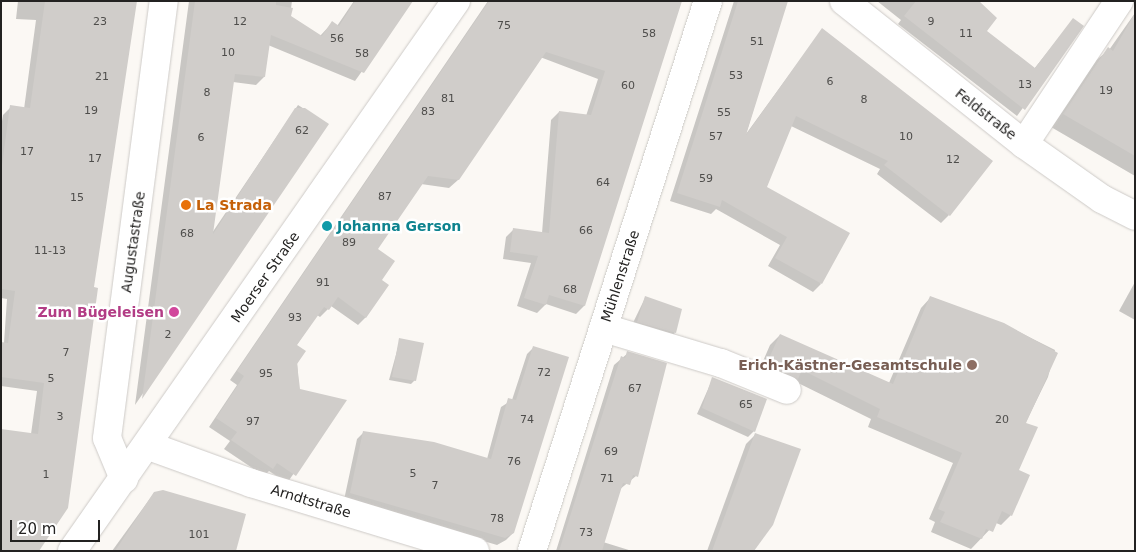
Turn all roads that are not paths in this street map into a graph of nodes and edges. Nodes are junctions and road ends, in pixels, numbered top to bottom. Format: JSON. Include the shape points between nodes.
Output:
{"nodes":[{"id":1,"x":164,"y":1,"type":"edge"},
{"id":2,"x":456,"y":1,"type":"edge"},
{"id":3,"x":708,"y":1,"type":"edge"},
{"id":4,"x":844,"y":1,"type":"edge"},
{"id":5,"x":1119,"y":1,"type":"edge"},
{"id":6,"x":1024,"y":144,"type":"junction"},
{"id":7,"x":1135,"y":216,"type":"edge"},
{"id":8,"x":604,"y":328,"type":"junction"},
{"id":9,"x":787,"y":390,"type":"dead end"},
{"id":10,"x":149,"y":446,"type":"junction"},
{"id":11,"x":124,"y":479,"type":"junction"},
{"id":12,"x":72,"y":551,"type":"edge"},
{"id":13,"x":475,"y":551,"type":"edge"},
{"id":14,"x":532,"y":551,"type":"edge"}],
"edges":[{"from":1,"to":11,"type":"street","name":"Augustastraße","via":[[107,438]]},
{"from":2,"to":10,"type":"street","name":"Moerser Straße"},
{"from":3,"to":8,"type":"street","name":"Mühlenstraße"},
{"from":4,"to":6,"type":"street","name":"Feldstraße"},
{"from":5,"to":6,"type":"street"},
{"from":6,"to":7,"type":"street","name":"Feldstraße","via":[[1102,199]]},
{"from":8,"to":9,"type":"street","via":[[721,363]]},
{"from":8,"to":14,"type":"street","name":"Mühlenstraße"},
{"from":10,"to":11,"type":"street","name":"Moerser Straße"},
{"from":10,"to":13,"type":"street","name":"Arndtstraße","via":[[251,484]]},
{"from":11,"to":12,"type":"street","name":"Moerser Straße"}]}
